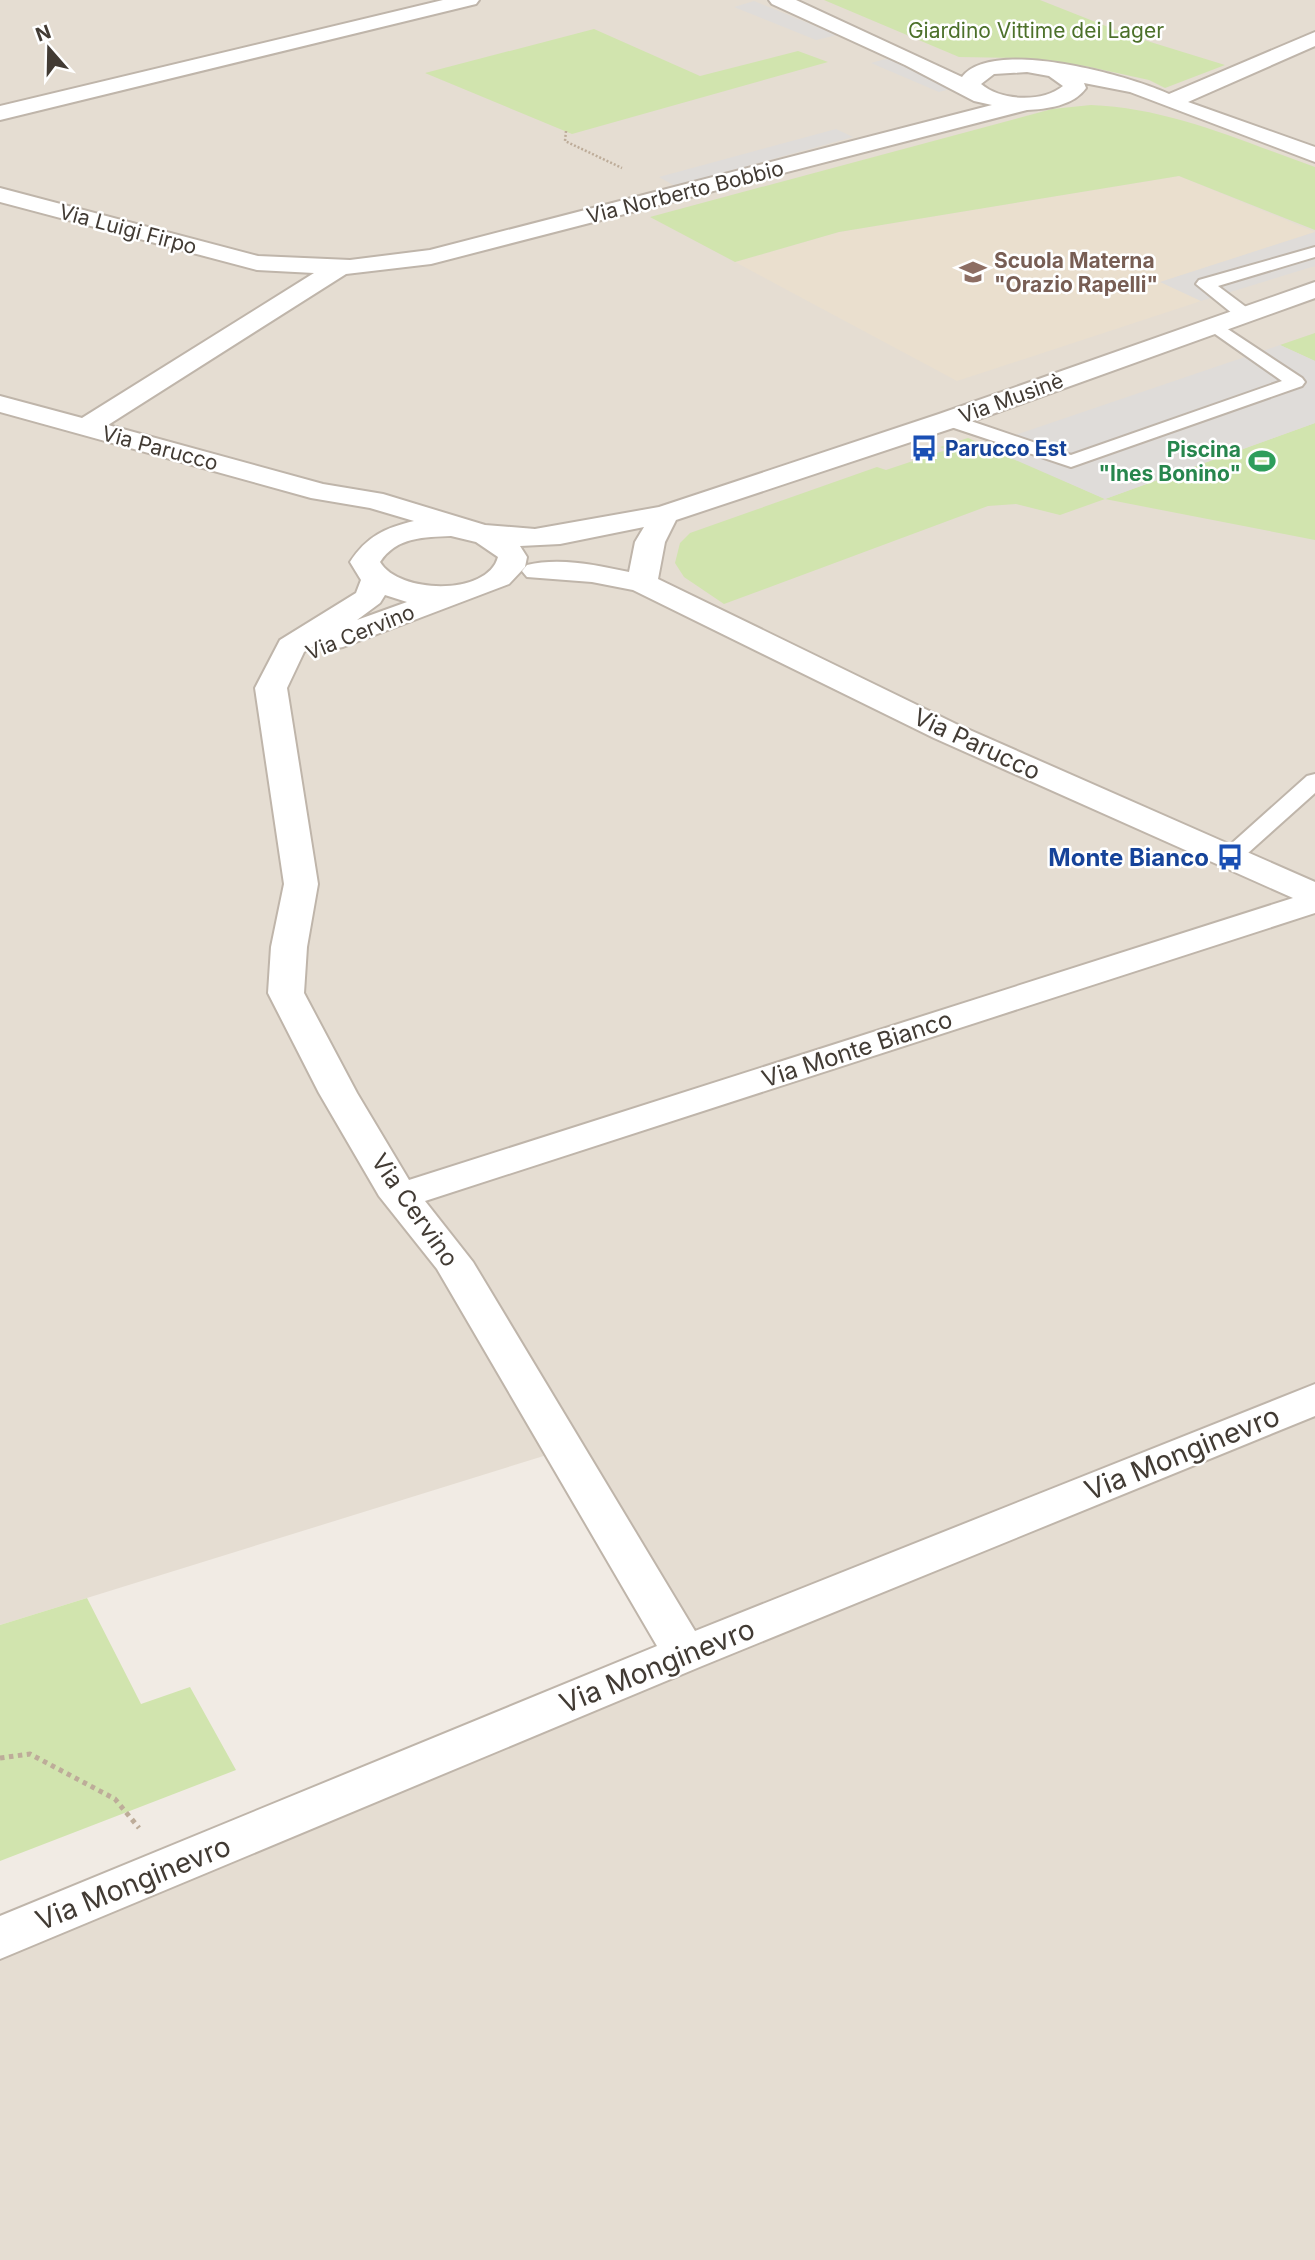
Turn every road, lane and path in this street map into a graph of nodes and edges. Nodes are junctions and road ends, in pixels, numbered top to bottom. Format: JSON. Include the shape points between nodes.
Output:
{"nodes":[{"id":1,"x":469,"y":0,"type":"edge"},
{"id":2,"x":779,"y":0,"type":"edge"},
{"id":3,"x":1315,"y":38,"type":"edge"},
{"id":4,"x":913,"y":60,"type":"junction"},
{"id":5,"x":1013,"y":66,"type":"junction"},
{"id":6,"x":1055,"y":71,"type":"junction"},
{"id":7,"x":982,"y":96,"type":"junction"},
{"id":8,"x":1060,"y":99,"type":"junction"},
{"id":9,"x":1170,"y":102,"type":"junction"},
{"id":10,"x":1027,"y":103,"type":"junction"},
{"id":11,"x":0,"y":113,"type":"edge"},
{"id":12,"x":566,"y":131,"type":"dead end"},
{"id":13,"x":1315,"y":155,"type":"edge"},
{"id":14,"x":677,"y":194,"type":"junction"},
{"id":15,"x":0,"y":195,"type":"edge"},
{"id":16,"x":1315,"y":252,"type":"edge"},
{"id":17,"x":257,"y":263,"type":"joint"},
{"id":18,"x":340,"y":267,"type":"junction"},
{"id":19,"x":1315,"y":290,"type":"edge"},
{"id":20,"x":1244,"y":314,"type":"junction"},
{"id":21,"x":1214,"y":325,"type":"junction"},
{"id":22,"x":0,"y":404,"type":"edge"},
{"id":23,"x":949,"y":420,"type":"junction"},
{"id":24,"x":86,"y":427,"type":"junction"},
{"id":25,"x":321,"y":492,"type":"junction"},
{"id":26,"x":665,"y":514,"type":"junction"},
{"id":27,"x":480,"y":532,"type":"junction"},
{"id":28,"x":535,"y":538,"type":"junction"},
{"id":29,"x":598,"y":553,"type":"junction"},
{"id":30,"x":373,"y":565,"type":"junction"},
{"id":31,"x":537,"y":571,"type":"junction"},
{"id":32,"x":642,"y":583,"type":"junction"},
{"id":33,"x":473,"y":589,"type":"junction"},
{"id":34,"x":271,"y":688,"type":"junction"},
{"id":35,"x":1315,"y":781,"type":"edge"},
{"id":36,"x":1230,"y":858,"type":"junction"},
{"id":37,"x":1315,"y":895,"type":"edge"},
{"id":38,"x":1315,"y":902,"type":"edge"},
{"id":39,"x":399,"y":1196,"type":"junction"},
{"id":40,"x":1315,"y":1399,"type":"edge"},
{"id":41,"x":685,"y":1654,"type":"junction"},
{"id":42,"x":0,"y":1758,"type":"edge"},
{"id":43,"x":171,"y":1867,"type":"junction"},
{"id":44,"x":0,"y":1938,"type":"edge"}],
"edges":[{"from":1,"to":11,"type":"street"},
{"from":2,"to":4,"type":"street"},
{"from":3,"to":9,"type":"street"},
{"from":4,"to":5,"type":"street"},
{"from":4,"to":7,"type":"street"},
{"from":5,"to":6,"type":"street"},
{"from":5,"to":7,"type":"street","via":[[975,74],[969,85]]},
{"from":6,"to":8,"type":"street","via":[[1076,88]]},
{"from":6,"to":9,"type":"street","via":[[1121,82]]},
{"from":7,"to":10,"type":"street"},
{"from":8,"to":9,"type":"street"},
{"from":8,"to":10,"type":"street"},
{"from":9,"to":13,"type":"street"},
{"from":10,"to":14,"type":"street","name":"Via Norberto Bobbio"},
{"from":12,"to":14,"type":"path","via":[[565,141]]},
{"from":14,"to":18,"type":"street","name":"Via Norberto Bobbio","via":[[430,257]]},
{"from":15,"to":17,"type":"street","name":"Via Luigi Firpo"},
{"from":16,"to":20,"type":"lane","via":[[1205,284]]},
{"from":17,"to":18,"type":"street","name":"Via Norberto Bobbio"},
{"from":18,"to":24,"type":"street","name":"Via Norberto Bobbio"},
{"from":19,"to":20,"type":"street","name":"Via Musinè"},
{"from":20,"to":21,"type":"street","name":"Via Musinè"},
{"from":21,"to":23,"type":"street","name":"Via Musinè"},
{"from":21,"to":23,"type":"lane","via":[[1296,382],[1071,461]]},
{"from":22,"to":24,"type":"street","name":"Via Parucco"},
{"from":23,"to":26,"type":"street","name":"Via Musinè"},
{"from":24,"to":25,"type":"street","name":"Via Parucco"},
{"from":25,"to":27,"type":"street","name":"Via Parucco","via":[[373,500]]},
{"from":25,"to":30,"type":"street","via":[[363,529]]},
{"from":26,"to":28,"type":"street"},
{"from":26,"to":29,"type":"street"},
{"from":26,"to":32,"type":"street","via":[[650,542]]},
{"from":27,"to":28,"type":"street"},
{"from":27,"to":30,"type":"street","via":[[451,527],[404,532],[384,540]]},
{"from":27,"to":33,"type":"street","via":[[506,546],[510,567],[501,577]]},
{"from":28,"to":29,"type":"street","via":[[576,544]]},
{"from":29,"to":31,"type":"street"},
{"from":29,"to":32,"type":"street","via":[[624,566]]},
{"from":30,"to":33,"type":"street","via":[[399,590],[421,595]]},
{"from":30,"to":34,"type":"street","name":"Via Cervino","via":[[369,597],[291,647]]},
{"from":31,"to":32,"type":"street","via":[[592,573]]},
{"from":31,"to":33,"type":"street"},
{"from":32,"to":36,"type":"street","name":"Via Parucco","via":[[945,730]]},
{"from":33,"to":34,"type":"street","name":"Via Cervino","via":[[322,644],[294,659]]},
{"from":34,"to":39,"type":"street","name":"Via Cervino","via":[[301,884],[286,993]]},
{"from":35,"to":36,"type":"lane"},
{"from":36,"to":37,"type":"street","name":"Via Parucco"},
{"from":38,"to":39,"type":"street","name":"Via Monte Bianco"},
{"from":39,"to":41,"type":"street","name":"Via Cervino","via":[[453,1262]]},
{"from":40,"to":41,"type":"street","name":"Via Monginevro"},
{"from":41,"to":43,"type":"street","name":"Via Monginevro"},
{"from":42,"to":43,"type":"path","via":[[30,1754],[115,1799]]},
{"from":43,"to":44,"type":"street","name":"Via Monginevro"}]}
